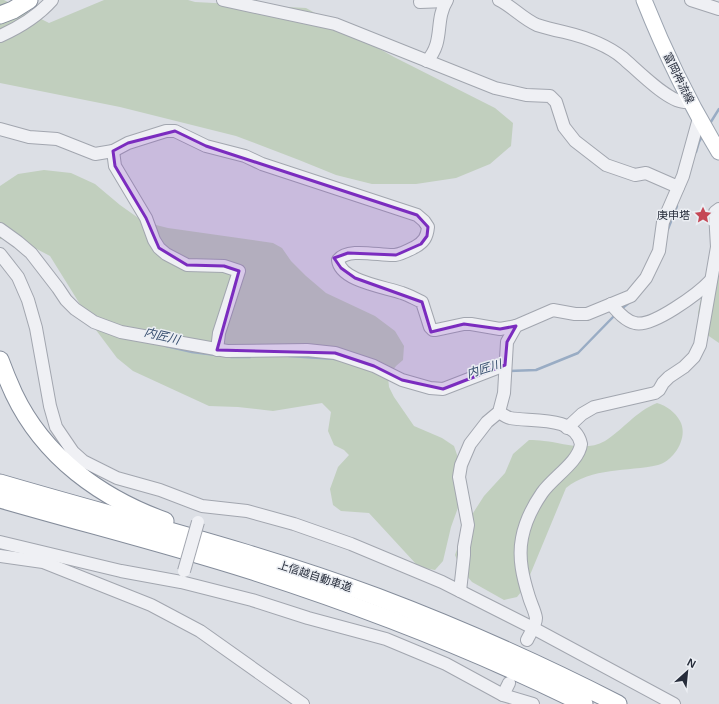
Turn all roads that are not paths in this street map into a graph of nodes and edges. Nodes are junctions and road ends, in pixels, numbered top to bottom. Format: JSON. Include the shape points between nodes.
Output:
{"nodes":[{"id":1,"x":9,"y":0,"type":"edge"},
{"id":2,"x":29,"y":0,"type":"edge"},
{"id":3,"x":52,"y":0,"type":"edge"},
{"id":4,"x":223,"y":0,"type":"edge"},
{"id":5,"x":499,"y":0,"type":"edge"},
{"id":6,"x":644,"y":0,"type":"edge"},
{"id":7,"x":691,"y":0,"type":"edge"},
{"id":8,"x":446,"y":1,"type":"edge"},
{"id":9,"x":420,"y":2,"type":"dead end"},
{"id":10,"x":0,"y":4,"type":"edge"},
{"id":11,"x":719,"y":9,"type":"edge"},
{"id":12,"x":0,"y":15,"type":"edge"},
{"id":13,"x":0,"y":36,"type":"edge"},
{"id":14,"x":427,"y":62,"type":"junction"},
{"id":15,"x":690,"y":101,"type":"junction"},
{"id":16,"x":699,"y":118,"type":"junction"},
{"id":17,"x":0,"y":129,"type":"edge"},
{"id":18,"x":113,"y":151,"type":"junction"},
{"id":19,"x":719,"y":152,"type":"edge"},
{"id":20,"x":678,"y":187,"type":"junction"},
{"id":21,"x":719,"y":210,"type":"edge"},
{"id":22,"x":0,"y":229,"type":"edge"},
{"id":23,"x":0,"y":254,"type":"edge"},
{"id":24,"x":711,"y":280,"type":"junction"},
{"id":25,"x":611,"y":304,"type":"junction"},
{"id":26,"x":516,"y":326,"type":"junction"},
{"id":27,"x":216,"y":350,"type":"junction"},
{"id":28,"x":0,"y":360,"type":"edge"},
{"id":29,"x":505,"y":365,"type":"junction"},
{"id":30,"x":499,"y":412,"type":"junction"},
{"id":31,"x":567,"y":428,"type":"junction"},
{"id":32,"x":0,"y":483,"type":"edge"},
{"id":33,"x":0,"y":499,"type":"edge"},
{"id":34,"x":0,"y":505,"type":"edge"},
{"id":35,"x":202,"y":506,"type":"junction"},
{"id":36,"x":113,"y":531,"type":"junction"},
{"id":37,"x":0,"y":542,"type":"edge"},
{"id":38,"x":0,"y":556,"type":"edge"},
{"id":39,"x":182,"y":576,"type":"junction"},
{"id":40,"x":460,"y":592,"type":"junction"},
{"id":41,"x":376,"y":597,"type":"junction"},
{"id":42,"x":533,"y":628,"type":"junction"},
{"id":43,"x":527,"y":640,"type":"dead end"},
{"id":44,"x":509,"y":683,"type":"dead end"},
{"id":45,"x":503,"y":695,"type":"junction"},
{"id":46,"x":303,"y":704,"type":"edge"},
{"id":47,"x":533,"y":704,"type":"edge"},
{"id":48,"x":584,"y":704,"type":"edge"},
{"id":49,"x":618,"y":704,"type":"edge"},
{"id":50,"x":674,"y":704,"type":"edge"}],
"edges":[{"from":1,"to":10,"type":"highway"},
{"from":2,"to":12,"type":"highway"},
{"from":3,"to":13,"type":"street","via":[[28,21]]},
{"from":4,"to":14,"type":"street","via":[[335,24]]},
{"from":5,"to":15,"type":"street","via":[[538,25],[605,45],[673,98]]},
{"from":6,"to":15,"type":"main road","name":"富岡神流線"},
{"from":7,"to":11,"type":"street"},
{"from":8,"to":9,"type":"street"},
{"from":8,"to":14,"type":"street","via":[[440,18],[438,44]]},
{"from":14,"to":20,"type":"street","via":[[495,88],[526,95],[550,96],[556,102],[564,127],[575,141],[606,165],[635,175],[646,173]]},
{"from":15,"to":16,"type":"main road","name":"富岡神流線"},
{"from":16,"to":19,"type":"main road","name":"富岡神流線"},
{"from":16,"to":20,"type":"street"},
{"from":17,"to":18,"type":"street","via":[[29,137],[57,140],[95,154]]},
{"from":18,"to":26,"type":"street","via":[[158,133],[175,131],[206,146],[245,156],[262,164],[417,215],[428,227],[428,236],[421,244],[396,255],[348,253],[341,256],[338,265],[354,278],[422,302],[433,330],[464,324],[500,329]]},
{"from":18,"to":27,"type":"street","via":[[115,166],[146,218],[159,248],[187,265],[224,266],[239,271]]},
{"from":20,"to":25,"type":"street","via":[[664,222],[659,251],[646,278],[631,296]]},
{"from":21,"to":24,"type":"street","via":[[715,212],[717,247]]},
{"from":22,"to":27,"type":"street","via":[[31,253],[66,300],[94,322],[121,332]]},
{"from":23,"to":35,"type":"street","via":[[18,277],[28,300],[56,427],[72,452],[83,461],[117,478],[160,490]]},
{"from":24,"to":25,"type":"street","via":[[663,316],[646,322],[635,323],[626,319]]},
{"from":24,"to":31,"type":"street","via":[[700,345],[694,357],[669,377],[655,393],[594,407]]},
{"from":25,"to":26,"type":"street","via":[[587,314],[553,310]]},
{"from":26,"to":29,"type":"street","via":[[507,342]]},
{"from":27,"to":29,"type":"street","via":[[307,350],[335,353],[374,366],[402,380],[443,389]]},
{"from":28,"to":41,"type":"highway","via":[[14,395],[44,441],[71,469],[104,492],[162,520],[330,578]]},
{"from":29,"to":30,"type":"street","via":[[504,393]]},
{"from":30,"to":31,"type":"street","via":[[508,418],[553,421]]},
{"from":30,"to":40,"type":"street","via":[[487,422],[470,444],[461,465],[459,477],[468,525]]},
{"from":31,"to":42,"type":"street","via":[[575,432],[580,440],[579,452],[542,493],[528,518],[522,537],[520,557],[536,619]]},
{"from":32,"to":41,"type":"highway","name":"上信越自動車道","via":[[252,556]]},
{"from":33,"to":36,"type":"highway","name":"上信越自動車道"},
{"from":34,"to":36,"type":"highway"},
{"from":35,"to":39,"type":"street","bridge":true},
{"from":35,"to":40,"type":"street","via":[[247,511],[294,524],[351,544]]},
{"from":36,"to":48,"type":"highway","name":"上信越自動車道","via":[[247,570],[371,612],[486,658]]},
{"from":37,"to":39,"type":"street","via":[[121,572]]},
{"from":38,"to":46,"type":"street","via":[[43,562],[151,605],[200,631]]},
{"from":39,"to":45,"type":"street","via":[[308,618],[386,639],[446,664]]},
{"from":40,"to":42,"type":"street"},
{"from":41,"to":49,"type":"highway","name":"上信越自動車道","via":[[492,644]]},
{"from":42,"to":43,"type":"street"},
{"from":42,"to":50,"type":"street"},
{"from":44,"to":45,"type":"street"},
{"from":45,"to":47,"type":"street"}]}
